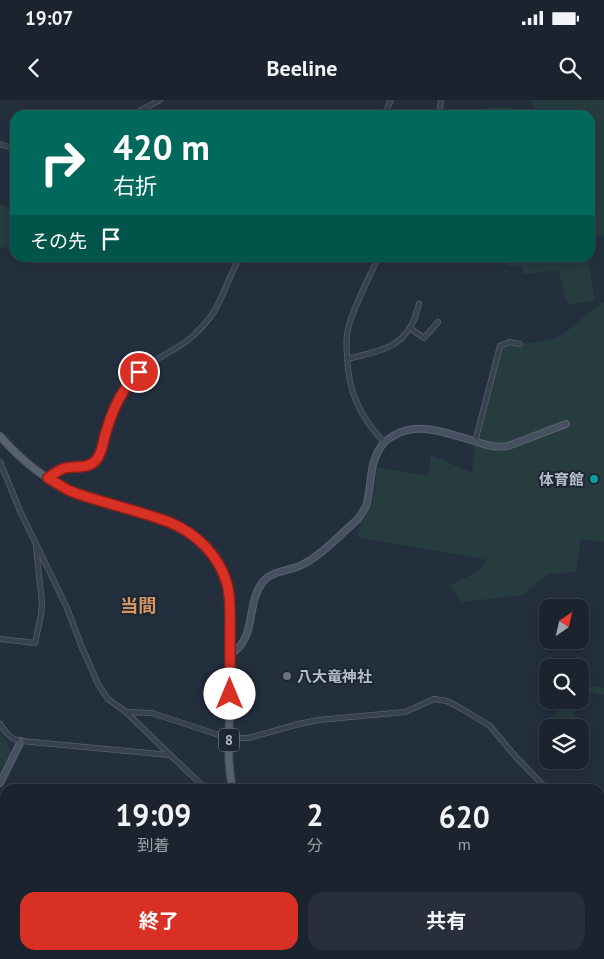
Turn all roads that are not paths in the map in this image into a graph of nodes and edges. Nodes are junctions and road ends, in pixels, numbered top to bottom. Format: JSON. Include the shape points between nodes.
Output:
{"nodes":[{"id":1,"x":160,"y":100,"type":"edge"},
{"id":2,"x":141,"y":110,"type":"edge"},
{"id":3,"x":237,"y":262,"type":"edge"},
{"id":4,"x":376,"y":262,"type":"edge"},
{"id":5,"x":419,"y":304,"type":"dead end"},
{"id":6,"x":438,"y":322,"type":"dead end"},
{"id":7,"x":410,"y":328,"type":"junction"},
{"id":8,"x":520,"y":344,"type":"dead end"},
{"id":9,"x":347,"y":359,"type":"junction"},
{"id":10,"x":566,"y":424,"type":"dead end"},
{"id":11,"x":0,"y":436,"type":"edge"},
{"id":12,"x":384,"y":442,"type":"junction"},
{"id":13,"x":475,"y":442,"type":"junction"},
{"id":14,"x":0,"y":462,"type":"edge"},
{"id":15,"x":48,"y":478,"type":"junction"},
{"id":16,"x":37,"y":546,"type":"junction"},
{"id":17,"x":0,"y":639,"type":"edge"},
{"id":18,"x":230,"y":654,"type":"junction"},
{"id":19,"x":126,"y":712,"type":"junction"},
{"id":20,"x":0,"y":724,"type":"edge"},
{"id":21,"x":21,"y":741,"type":"junction"},
{"id":22,"x":170,"y":756,"type":"junction"},
{"id":23,"x":0,"y":783,"type":"edge"},
{"id":24,"x":201,"y":784,"type":"edge"},
{"id":25,"x":233,"y":784,"type":"edge"},
{"id":26,"x":542,"y":784,"type":"edge"}],
"edges":[{"from":1,"to":2,"type":"street"},
{"from":3,"to":15,"type":"street","via":[[210,318],[190,339],[144,367],[128,385],[110,419],[97,460],[90,465],[54,472]]},
{"from":4,"to":9,"type":"street","via":[[349,325]]},
{"from":5,"to":7,"type":"street"},
{"from":6,"to":7,"type":"street","via":[[424,338]]},
{"from":7,"to":9,"type":"street","via":[[392,346]]},
{"from":8,"to":13,"type":"street","via":[[509,342],[500,346]]},
{"from":9,"to":12,"type":"street","via":[[349,380],[358,407]]},
{"from":10,"to":13,"type":"street","via":[[508,446]]},
{"from":11,"to":15,"type":"main road","number":"8","via":[[23,460]]},
{"from":12,"to":13,"type":"street","via":[[406,429],[431,430]]},
{"from":12,"to":18,"type":"street","via":[[372,465],[363,512],[316,556],[264,580],[256,594],[246,634],[239,648]]},
{"from":14,"to":16,"type":"street"},
{"from":15,"to":18,"type":"main road","number":"8","via":[[78,494],[168,522],[203,544],[227,583]]},
{"from":16,"to":17,"type":"street","via":[[42,603],[35,643]]},
{"from":16,"to":19,"type":"street","via":[[98,684],[108,699]]},
{"from":18,"to":25,"type":"main road","number":"8","bridge":true,"via":[[229,756]]},
{"from":19,"to":22,"type":"street"},
{"from":19,"to":26,"type":"street","via":[[152,713],[225,737],[248,738],[318,720],[405,712],[434,699],[447,701],[490,726]]},
{"from":20,"to":21,"type":"street","via":[[12,739]]},
{"from":21,"to":22,"type":"street"},
{"from":21,"to":23,"type":"street"},
{"from":22,"to":24,"type":"street"}]}
